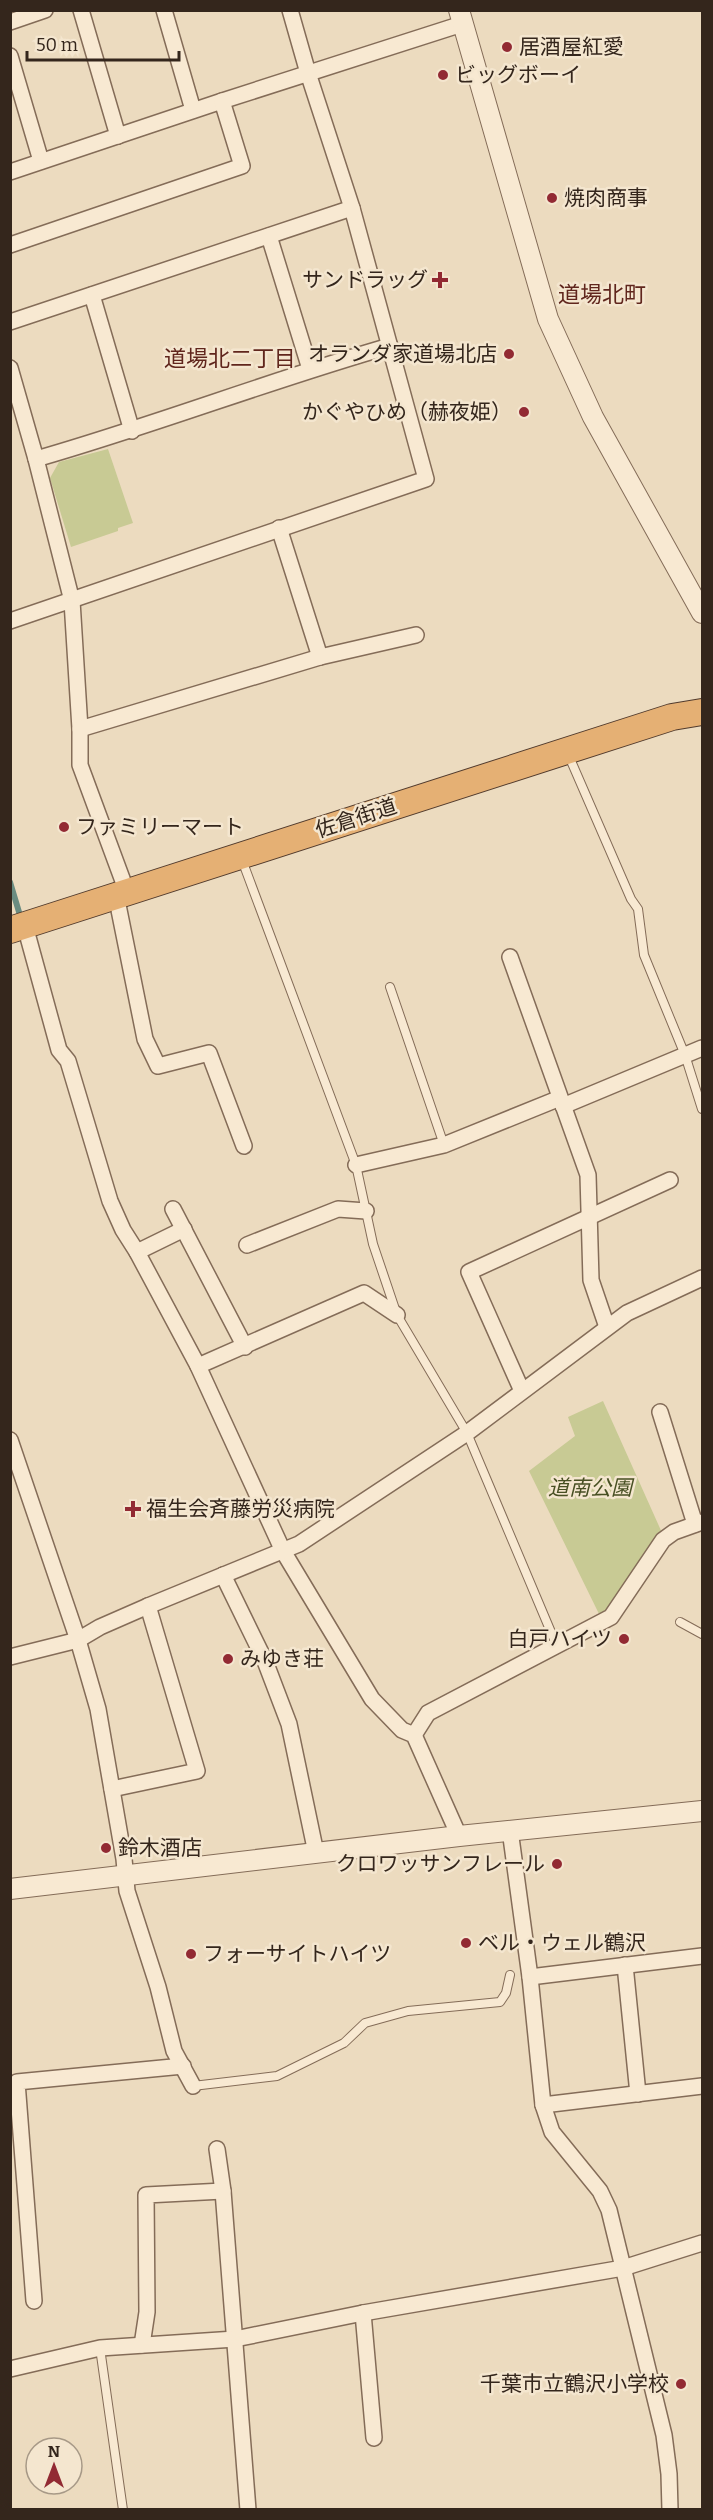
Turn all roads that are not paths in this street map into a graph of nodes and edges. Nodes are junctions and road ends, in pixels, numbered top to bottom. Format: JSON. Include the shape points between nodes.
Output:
{"nodes":[{"id":1,"x":45,"y":10,"type":"edge"},
{"id":2,"x":81,"y":10,"type":"edge"},
{"id":3,"x":164,"y":10,"type":"edge"},
{"id":4,"x":290,"y":10,"type":"edge"},
{"id":5,"x":460,"y":17,"type":"edge"},
{"id":6,"x":10,"y":22,"type":"edge"},
{"id":7,"x":10,"y":56,"type":"edge"},
{"id":8,"x":308,"y":73,"type":"junction"},
{"id":9,"x":222,"y":100,"type":"junction"},
{"id":10,"x":193,"y":110,"type":"junction"},
{"id":11,"x":118,"y":136,"type":"junction"},
{"id":12,"x":41,"y":161,"type":"junction"},
{"id":13,"x":10,"y":172,"type":"edge"},
{"id":14,"x":352,"y":208,"type":"junction"},
{"id":15,"x":269,"y":236,"type":"junction"},
{"id":16,"x":10,"y":245,"type":"edge"},
{"id":17,"x":92,"y":295,"type":"junction"},
{"id":18,"x":10,"y":322,"type":"edge"},
{"id":19,"x":390,"y":346,"type":"junction"},
{"id":20,"x":10,"y":368,"type":"edge"},
{"id":21,"x":310,"y":369,"type":"junction"},
{"id":22,"x":132,"y":431,"type":"junction"},
{"id":23,"x":36,"y":459,"type":"junction"},
{"id":24,"x":279,"y":528,"type":"junction"},
{"id":25,"x":72,"y":602,"type":"junction"},
{"id":26,"x":702,"y":613,"type":"edge"},
{"id":27,"x":10,"y":621,"type":"edge"},
{"id":28,"x":416,"y":635,"type":"dead end"},
{"id":29,"x":320,"y":657,"type":"junction"},
{"id":30,"x":702,"y":712,"type":"edge"},
{"id":31,"x":80,"y":729,"type":"junction"},
{"id":32,"x":566,"y":750,"type":"junction"},
{"id":33,"x":241,"y":856,"type":"junction"},
{"id":34,"x":121,"y":893,"type":"junction"},
{"id":35,"x":18,"y":928,"type":"edge"},
{"id":36,"x":510,"y":957,"type":"dead end"},
{"id":37,"x":390,"y":987,"type":"dead end"},
{"id":38,"x":702,"y":1048,"type":"edge"},
{"id":39,"x":685,"y":1055,"type":"junction"},
{"id":40,"x":561,"y":1102,"type":"junction"},
{"id":41,"x":702,"y":1109,"type":"edge"},
{"id":42,"x":444,"y":1145,"type":"junction"},
{"id":43,"x":244,"y":1146,"type":"dead end"},
{"id":44,"x":356,"y":1165,"type":"junction"},
{"id":45,"x":670,"y":1180,"type":"dead end"},
{"id":46,"x":173,"y":1209,"type":"dead end"},
{"id":47,"x":366,"y":1211,"type":"junction"},
{"id":48,"x":589,"y":1217,"type":"junction"},
{"id":49,"x":184,"y":1229,"type":"junction"},
{"id":50,"x":247,"y":1245,"type":"dead end"},
{"id":51,"x":137,"y":1252,"type":"junction"},
{"id":52,"x":702,"y":1278,"type":"edge"},
{"id":53,"x":398,"y":1315,"type":"junction"},
{"id":54,"x":607,"y":1328,"type":"junction"},
{"id":55,"x":245,"y":1347,"type":"junction"},
{"id":56,"x":198,"y":1366,"type":"junction"},
{"id":57,"x":522,"y":1391,"type":"junction"},
{"id":58,"x":660,"y":1412,"type":"dead end"},
{"id":59,"x":467,"y":1432,"type":"junction"},
{"id":60,"x":11,"y":1444,"type":"edge"},
{"id":61,"x":699,"y":1523,"type":"edge"},
{"id":62,"x":283,"y":1551,"type":"junction"},
{"id":63,"x":223,"y":1575,"type":"junction"},
{"id":64,"x":148,"y":1606,"type":"junction"},
{"id":65,"x":680,"y":1622,"type":"dead end"},
{"id":66,"x":702,"y":1634,"type":"edge"},
{"id":67,"x":78,"y":1640,"type":"junction"},
{"id":68,"x":556,"y":1644,"type":"junction"},
{"id":69,"x":10,"y":1657,"type":"edge"},
{"id":70,"x":414,"y":1735,"type":"junction"},
{"id":71,"x":112,"y":1789,"type":"junction"},
{"id":72,"x":702,"y":1811,"type":"edge"},
{"id":73,"x":510,"y":1830,"type":"junction"},
{"id":74,"x":459,"y":1836,"type":"junction"},
{"id":75,"x":316,"y":1853,"type":"junction"},
{"id":76,"x":126,"y":1876,"type":"junction"},
{"id":77,"x":10,"y":1888,"type":"edge"},
{"id":78,"x":702,"y":1956,"type":"edge"},
{"id":79,"x":625,"y":1965,"type":"junction"},
{"id":80,"x":510,"y":1975,"type":"dead end"},
{"id":81,"x":530,"y":1977,"type":"junction"},
{"id":82,"x":183,"y":2067,"type":"junction"},
{"id":83,"x":14,"y":2081,"type":"edge"},
{"id":84,"x":194,"y":2086,"type":"joint"},
{"id":85,"x":702,"y":2086,"type":"edge"},
{"id":86,"x":638,"y":2094,"type":"junction"},
{"id":87,"x":543,"y":2105,"type":"junction"},
{"id":88,"x":217,"y":2149,"type":"dead end"},
{"id":89,"x":223,"y":2191,"type":"junction"},
{"id":90,"x":702,"y":2242,"type":"edge"},
{"id":91,"x":623,"y":2268,"type":"junction"},
{"id":92,"x":34,"y":2301,"type":"dead end"},
{"id":93,"x":363,"y":2313,"type":"junction"},
{"id":94,"x":236,"y":2339,"type":"junction"},
{"id":95,"x":142,"y":2345,"type":"junction"},
{"id":96,"x":100,"y":2348,"type":"junction"},
{"id":97,"x":10,"y":2369,"type":"edge"},
{"id":98,"x":374,"y":2438,"type":"dead end"},
{"id":99,"x":123,"y":2510,"type":"edge"},
{"id":100,"x":248,"y":2510,"type":"edge"},
{"id":101,"x":670,"y":2510,"type":"edge"}],
"edges":[{"from":1,"to":6,"type":"street"},
{"from":2,"to":11,"type":"street"},
{"from":3,"to":10,"type":"street"},
{"from":4,"to":8,"type":"street"},
{"from":5,"to":8,"type":"street"},
{"from":5,"to":26,"type":"street","via":[[548,319],[593,417]]},
{"from":7,"to":12,"type":"street"},
{"from":8,"to":9,"type":"street"},
{"from":8,"to":14,"type":"street"},
{"from":9,"to":10,"type":"street"},
{"from":9,"to":16,"type":"street","via":[[242,166]]},
{"from":10,"to":11,"type":"street"},
{"from":11,"to":12,"type":"street"},
{"from":12,"to":13,"type":"street"},
{"from":14,"to":15,"type":"street"},
{"from":14,"to":19,"type":"street"},
{"from":15,"to":17,"type":"street"},
{"from":15,"to":21,"type":"street"},
{"from":17,"to":18,"type":"street"},
{"from":17,"to":22,"type":"street"},
{"from":19,"to":21,"type":"street"},
{"from":19,"to":24,"type":"street","via":[[426,479]]},
{"from":20,"to":23,"type":"street"},
{"from":21,"to":22,"type":"street"},
{"from":22,"to":23,"type":"street"},
{"from":23,"to":25,"type":"street"},
{"from":24,"to":25,"type":"street"},
{"from":24,"to":29,"type":"street"},
{"from":25,"to":27,"type":"street"},
{"from":25,"to":31,"type":"street"},
{"from":28,"to":29,"type":"street"},
{"from":29,"to":31,"type":"street"},
{"from":30,"to":32,"type":"highway","name":"佐倉街道","via":[[672,717]]},
{"from":31,"to":34,"type":"street","via":[[80,765]]},
{"from":32,"to":33,"type":"highway","name":"佐倉街道"},
{"from":32,"to":39,"type":"lane","via":[[631,899],[639,909],[644,955]]},
{"from":33,"to":34,"type":"highway","name":"佐倉街道"},
{"from":33,"to":44,"type":"lane"},
{"from":34,"to":35,"type":"highway","name":"佐倉街道"},
{"from":34,"to":43,"type":"street","via":[[146,1039],[158,1066],[209,1053]]},
{"from":35,"to":51,"type":"street","via":[[59,1050],[68,1061],[110,1201]]},
{"from":36,"to":40,"type":"street"},
{"from":37,"to":42,"type":"lane"},
{"from":38,"to":39,"type":"street"},
{"from":39,"to":40,"type":"street"},
{"from":39,"to":41,"type":"lane"},
{"from":40,"to":42,"type":"street"},
{"from":40,"to":48,"type":"street","via":[[588,1175]]},
{"from":42,"to":44,"type":"street"},
{"from":44,"to":47,"type":"lane"},
{"from":45,"to":48,"type":"street"},
{"from":46,"to":49,"type":"street"},
{"from":47,"to":50,"type":"street","via":[[338,1209]]},
{"from":47,"to":53,"type":"lane","via":[[373,1244]]},
{"from":48,"to":54,"type":"street","via":[[591,1280]]},
{"from":48,"to":57,"type":"street","via":[[469,1272]]},
{"from":49,"to":51,"type":"street"},
{"from":49,"to":55,"type":"street"},
{"from":51,"to":56,"type":"street"},
{"from":52,"to":54,"type":"street","via":[[627,1313]]},
{"from":53,"to":55,"type":"street","via":[[364,1293]]},
{"from":53,"to":59,"type":"lane"},
{"from":54,"to":57,"type":"street"},
{"from":55,"to":56,"type":"street"},
{"from":56,"to":62,"type":"street"},
{"from":57,"to":59,"type":"street"},
{"from":58,"to":61,"type":"street"},
{"from":59,"to":62,"type":"street"},
{"from":59,"to":68,"type":"lane"},
{"from":60,"to":67,"type":"street"},
{"from":61,"to":68,"type":"street","via":[[663,1540],[611,1617]]},
{"from":62,"to":63,"type":"street"},
{"from":62,"to":70,"type":"street","via":[[372,1700],[402,1730]]},
{"from":63,"to":64,"type":"street"},
{"from":63,"to":75,"type":"street","via":[[265,1661],[289,1724]]},
{"from":64,"to":67,"type":"street"},
{"from":64,"to":71,"type":"street","via":[[197,1771]]},
{"from":65,"to":66,"type":"lane"},
{"from":67,"to":69,"type":"street"},
{"from":67,"to":71,"type":"street","via":[[98,1708]]},
{"from":68,"to":70,"type":"street","via":[[428,1713]]},
{"from":70,"to":74,"type":"street"},
{"from":71,"to":76,"type":"street"},
{"from":72,"to":73,"type":"street"},
{"from":73,"to":74,"type":"street"},
{"from":73,"to":81,"type":"street"},
{"from":74,"to":75,"type":"street"},
{"from":75,"to":76,"type":"street"},
{"from":76,"to":77,"type":"street"},
{"from":76,"to":82,"type":"street","via":[[127,1891],[174,2051]]},
{"from":78,"to":79,"type":"street"},
{"from":79,"to":81,"type":"street"},
{"from":79,"to":86,"type":"street"},
{"from":80,"to":84,"type":"lane","via":[[500,2002],[408,2012],[365,2023],[344,2043],[277,2076]]},
{"from":81,"to":87,"type":"street"},
{"from":82,"to":83,"type":"street"},
{"from":82,"to":84,"type":"street"},
{"from":83,"to":92,"type":"street"},
{"from":85,"to":86,"type":"street"},
{"from":86,"to":87,"type":"street"},
{"from":87,"to":91,"type":"street","via":[[552,2132],[600,2191],[609,2210]]},
{"from":88,"to":89,"type":"street"},
{"from":89,"to":94,"type":"street"},
{"from":89,"to":95,"type":"street","via":[[146,2195],[147,2312]]},
{"from":90,"to":91,"type":"street"},
{"from":91,"to":93,"type":"street"},
{"from":91,"to":101,"type":"street","via":[[664,2435]]},
{"from":93,"to":94,"type":"street"},
{"from":93,"to":98,"type":"street"},
{"from":94,"to":95,"type":"street"},
{"from":94,"to":100,"type":"street"},
{"from":95,"to":96,"type":"street"},
{"from":96,"to":97,"type":"street"},
{"from":96,"to":99,"type":"lane"}]}
